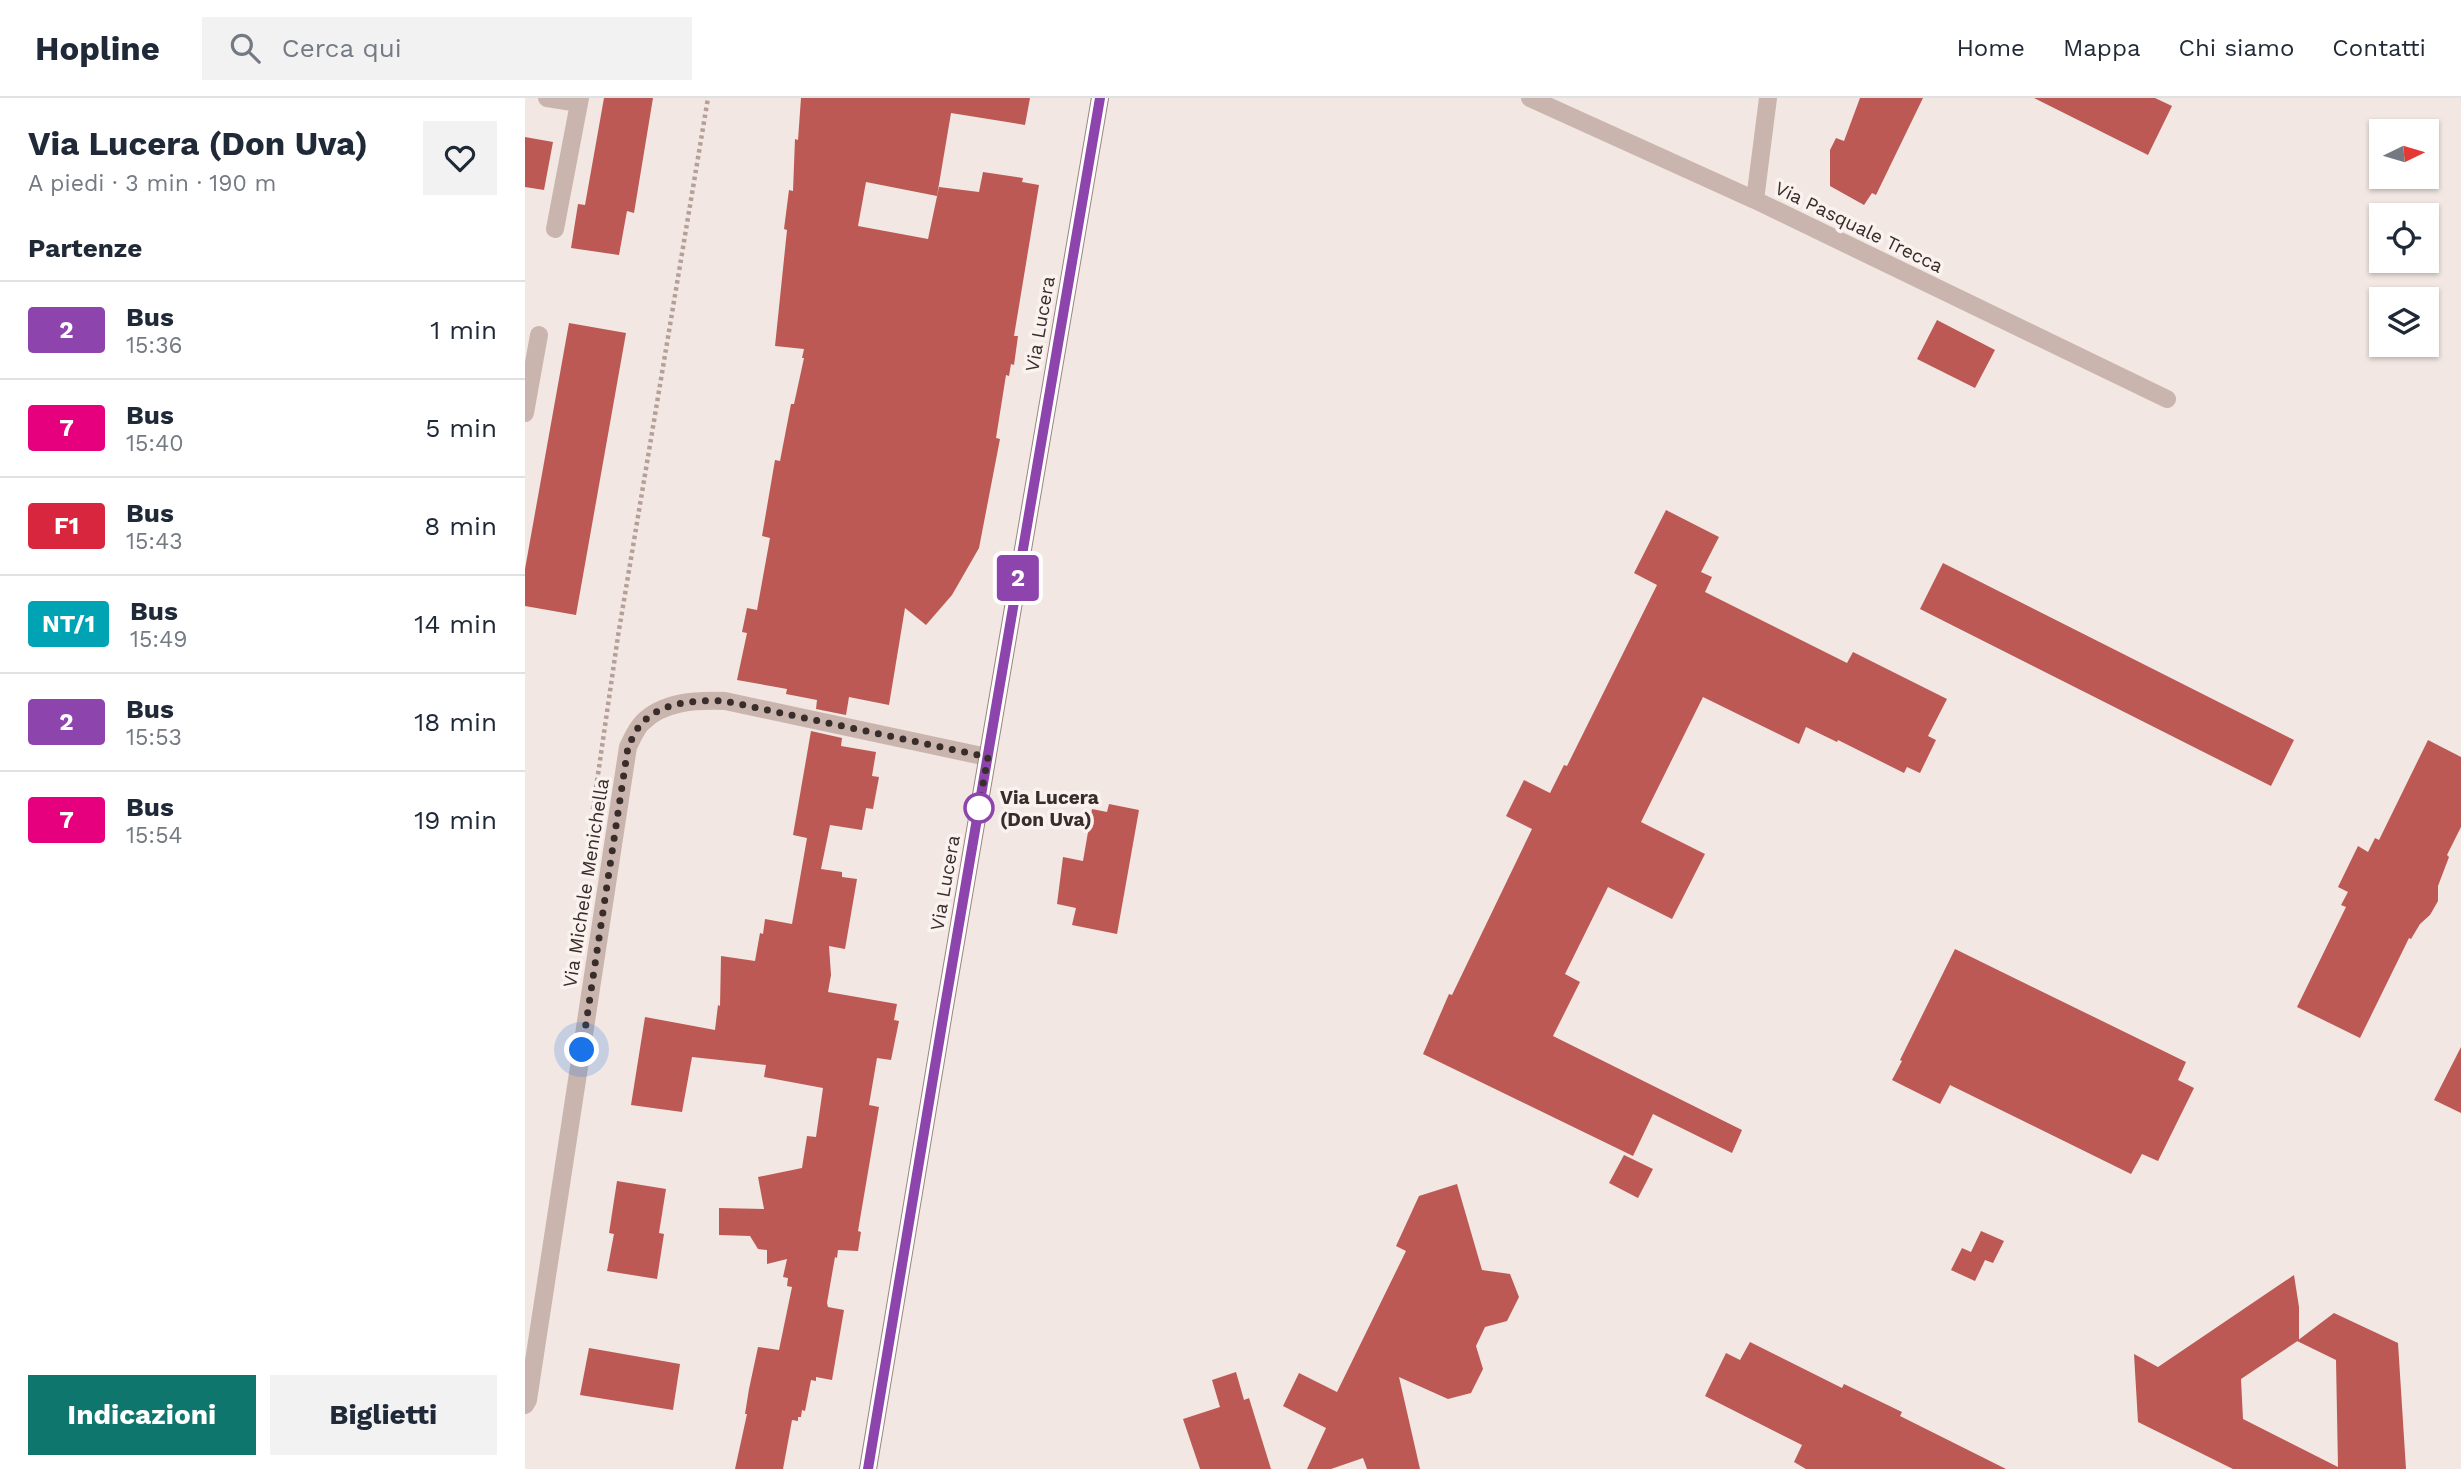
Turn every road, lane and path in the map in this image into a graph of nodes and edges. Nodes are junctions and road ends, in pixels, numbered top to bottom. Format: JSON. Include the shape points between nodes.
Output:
{"nodes":[{"id":1,"x":547,"y":98,"type":"edge"},
{"id":2,"x":708,"y":98,"type":"edge"},
{"id":3,"x":1100,"y":98,"type":"edge"},
{"id":4,"x":1530,"y":98,"type":"edge"},
{"id":5,"x":1768,"y":98,"type":"edge"},
{"id":6,"x":579,"y":101,"type":"edge"},
{"id":7,"x":1755,"y":200,"type":"junction"},
{"id":8,"x":555,"y":229,"type":"dead end"},
{"id":9,"x":540,"y":335,"type":"dead end"},
{"id":10,"x":2167,"y":399,"type":"dead end"},
{"id":11,"x":525,"y":412,"type":"edge"},
{"id":12,"x":988,"y":757,"type":"junction"},
{"id":13,"x":593,"y":815,"type":"dead end"},
{"id":14,"x":525,"y":1405,"type":"edge"},
{"id":15,"x":868,"y":1469,"type":"edge"}],
"edges":[{"from":1,"to":6,"type":"street"},
{"from":2,"to":13,"type":"path","via":[[618,636]]},
{"from":3,"to":12,"type":"main road","name":"Via Lucera"},
{"from":4,"to":7,"type":"street","name":"Via Pasquale Trecca"},
{"from":5,"to":7,"type":"street"},
{"from":6,"to":8,"type":"street"},
{"from":7,"to":10,"type":"street","name":"Via Pasquale Trecca"},
{"from":9,"to":11,"type":"street"},
{"from":12,"to":14,"type":"street","name":"Via Michele Menichella","via":[[725,701],[694,700],[660,710],[641,723],[628,747]]},
{"from":12,"to":15,"type":"main road","name":"Via Lucera"}]}
